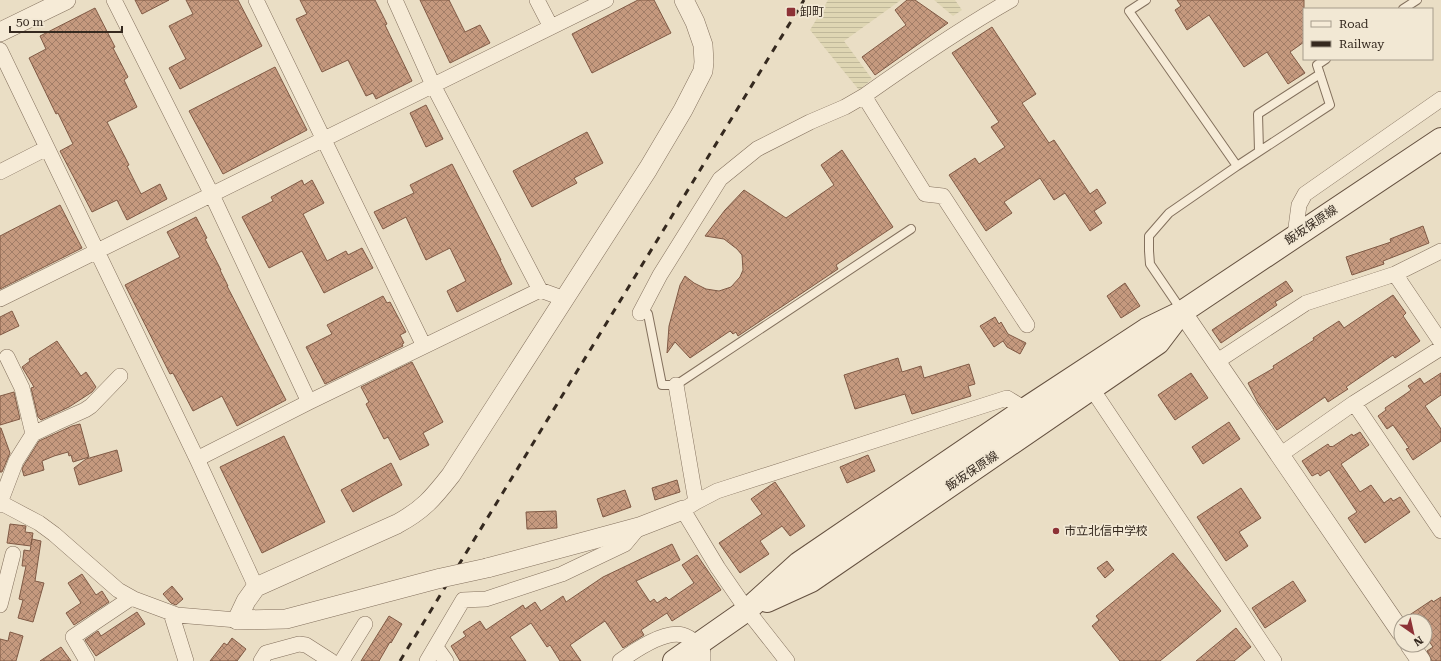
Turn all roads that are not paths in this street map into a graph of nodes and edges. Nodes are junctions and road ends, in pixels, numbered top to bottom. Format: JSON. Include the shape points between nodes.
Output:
{"nodes":[{"id":1,"x":66,"y":0,"type":"edge"},
{"id":2,"x":114,"y":0,"type":"edge"},
{"id":3,"x":256,"y":0,"type":"edge"},
{"id":4,"x":395,"y":0,"type":"edge"},
{"id":5,"x":538,"y":0,"type":"edge"},
{"id":6,"x":606,"y":0,"type":"edge"},
{"id":7,"x":684,"y":0,"type":"edge"},
{"id":8,"x":1011,"y":0,"type":"edge"},
{"id":9,"x":1146,"y":0,"type":"edge"},
{"id":10,"x":1417,"y":0,"type":"edge"},
{"id":11,"x":1405,"y":8,"type":"edge"},
{"id":12,"x":551,"y":27,"type":"junction"},
{"id":13,"x":0,"y":32,"type":"edge"},
{"id":14,"x":0,"y":50,"type":"edge"},
{"id":15,"x":1324,"y":60,"type":"edge"},
{"id":16,"x":1320,"y":74,"type":"junction"},
{"id":17,"x":433,"y":84,"type":"junction"},
{"id":18,"x":864,"y":96,"type":"junction"},
{"id":19,"x":1441,"y":99,"type":"edge"},
{"id":20,"x":324,"y":139,"type":"junction"},
{"id":21,"x":1441,"y":139,"type":"edge"},
{"id":22,"x":47,"y":148,"type":"junction"},
{"id":23,"x":1259,"y":152,"type":"junction"},
{"id":24,"x":1237,"y":166,"type":"junction"},
{"id":25,"x":0,"y":172,"type":"edge"},
{"id":26,"x":212,"y":195,"type":"junction"},
{"id":27,"x":911,"y":229,"type":"dead end"},
{"id":28,"x":1295,"y":235,"type":"junction"},
{"id":29,"x":1441,"y":251,"type":"edge"},
{"id":30,"x":96,"y":252,"type":"junction"},
{"id":31,"x":1396,"y":274,"type":"junction"},
{"id":32,"x":540,"y":290,"type":"junction"},
{"id":33,"x":0,"y":299,"type":"edge"},
{"id":34,"x":564,"y":299,"type":"junction"},
{"id":35,"x":641,"y":310,"type":"joint"},
{"id":36,"x":1182,"y":312,"type":"junction"},
{"id":37,"x":1027,"y":325,"type":"dead end"},
{"id":38,"x":1441,"y":342,"type":"edge"},
{"id":39,"x":424,"y":346,"type":"junction"},
{"id":40,"x":1441,"y":348,"type":"edge"},
{"id":41,"x":8,"y":357,"type":"dead end"},
{"id":42,"x":1216,"y":362,"type":"junction"},
{"id":43,"x":120,"y":376,"type":"dead end"},
{"id":44,"x":676,"y":386,"type":"junction"},
{"id":45,"x":1092,"y":389,"type":"junction"},
{"id":46,"x":309,"y":402,"type":"junction"},
{"id":47,"x":1354,"y":403,"type":"junction"},
{"id":48,"x":1025,"y":409,"type":"junction"},
{"id":49,"x":33,"y":434,"type":"junction"},
{"id":50,"x":1280,"y":455,"type":"junction"},
{"id":51,"x":197,"y":459,"type":"junction"},
{"id":52,"x":0,"y":504,"type":"edge"},
{"id":53,"x":690,"y":506,"type":"junction"},
{"id":54,"x":639,"y":527,"type":"junction"},
{"id":55,"x":1441,"y":531,"type":"edge"},
{"id":56,"x":13,"y":554,"type":"dead end"},
{"id":57,"x":256,"y":587,"type":"junction"},
{"id":58,"x":131,"y":598,"type":"junction"},
{"id":59,"x":0,"y":605,"type":"edge"},
{"id":60,"x":747,"y":610,"type":"junction"},
{"id":61,"x":171,"y":612,"type":"junction"},
{"id":62,"x":237,"y":620,"type":"junction"},
{"id":63,"x":1393,"y":620,"type":"edge"},
{"id":64,"x":365,"y":624,"type":"dead end"},
{"id":65,"x":436,"y":647,"type":"junction"},
{"id":66,"x":700,"y":653,"type":"edge"},
{"id":67,"x":87,"y":661,"type":"edge"},
{"id":68,"x":186,"y":661,"type":"edge"},
{"id":69,"x":261,"y":661,"type":"edge"},
{"id":70,"x":331,"y":661,"type":"edge"},
{"id":71,"x":342,"y":661,"type":"edge"},
{"id":72,"x":427,"y":661,"type":"edge"},
{"id":73,"x":446,"y":661,"type":"edge"},
{"id":74,"x":620,"y":661,"type":"edge"},
{"id":75,"x":674,"y":661,"type":"edge"},
{"id":76,"x":787,"y":661,"type":"edge"},
{"id":77,"x":1274,"y":661,"type":"edge"}],
"edges":[{"from":1,"to":13,"type":"street"},
{"from":2,"to":26,"type":"street"},
{"from":3,"to":20,"type":"street"},
{"from":4,"to":17,"type":"street"},
{"from":5,"to":12,"type":"street"},
{"from":6,"to":12,"type":"street"},
{"from":7,"to":34,"type":"street","via":[[703,45],[703,71],[652,162]]},
{"from":8,"to":18,"type":"street","via":[[976,20]]},
{"from":9,"to":24,"type":"lane","via":[[1129,11]]},
{"from":10,"to":11,"type":"lane"},
{"from":12,"to":17,"type":"street"},
{"from":14,"to":22,"type":"street"},
{"from":15,"to":16,"type":"lane","via":[[1317,65]]},
{"from":16,"to":23,"type":"lane","via":[[1258,114]]},
{"from":16,"to":23,"type":"lane","via":[[1330,105]]},
{"from":17,"to":20,"type":"street"},
{"from":17,"to":32,"type":"street"},
{"from":18,"to":35,"type":"street","via":[[757,149],[720,179]]},
{"from":18,"to":37,"type":"street","via":[[925,194],[943,196]]},
{"from":19,"to":28,"type":"street","via":[[1305,194],[1299,205]]},
{"from":20,"to":26,"type":"street"},
{"from":20,"to":39,"type":"street"},
{"from":21,"to":28,"type":"main road","name":"飯坂保原線"},
{"from":22,"to":25,"type":"street"},
{"from":22,"to":30,"type":"street"},
{"from":23,"to":24,"type":"lane"},
{"from":24,"to":36,"type":"lane","via":[[1169,213],[1149,236],[1150,264]]},
{"from":26,"to":30,"type":"street"},
{"from":26,"to":46,"type":"street"},
{"from":27,"to":44,"type":"lane"},
{"from":28,"to":36,"type":"main road","name":"飯坂保原線"},
{"from":29,"to":31,"type":"street"},
{"from":30,"to":33,"type":"street"},
{"from":30,"to":51,"type":"street"},
{"from":31,"to":38,"type":"street"},
{"from":31,"to":42,"type":"street","via":[[1306,303]]},
{"from":32,"to":34,"type":"street"},
{"from":32,"to":39,"type":"street"},
{"from":34,"to":57,"type":"street","via":[[451,475],[425,506],[397,524]]},
{"from":35,"to":44,"type":"lane","via":[[648,314],[662,385]]},
{"from":36,"to":42,"type":"street"},
{"from":36,"to":45,"type":"main road","name":"飯坂保原線","via":[[1158,343]]},
{"from":36,"to":48,"type":"main road","name":"飯坂保原線","via":[[1147,329]]},
{"from":39,"to":46,"type":"street"},
{"from":40,"to":47,"type":"street"},
{"from":41,"to":49,"type":"street","via":[[22,388]]},
{"from":42,"to":50,"type":"street"},
{"from":43,"to":49,"type":"street","via":[[85,410]]},
{"from":44,"to":53,"type":"street"},
{"from":45,"to":60,"type":"main road","name":"飯坂保原線","via":[[811,581]]},
{"from":45,"to":77,"type":"street"},
{"from":46,"to":51,"type":"street"},
{"from":47,"to":50,"type":"street"},
{"from":47,"to":55,"type":"street"},
{"from":48,"to":53,"type":"street","via":[[1007,398],[718,491]]},
{"from":48,"to":60,"type":"main road","name":"飯坂保原線","via":[[799,563]]},
{"from":49,"to":52,"type":"street","via":[[16,461]]},
{"from":50,"to":63,"type":"street"},
{"from":51,"to":57,"type":"street"},
{"from":52,"to":58,"type":"street","via":[[39,523],[118,590]]},
{"from":53,"to":54,"type":"street"},
{"from":53,"to":60,"type":"street","via":[[718,568]]},
{"from":54,"to":62,"type":"street","bridge":true,"via":[[286,618]]},
{"from":54,"to":65,"type":"street","via":[[624,544],[562,574],[486,599],[463,600]]},
{"from":56,"to":59,"type":"street"},
{"from":57,"to":62,"type":"street"},
{"from":58,"to":61,"type":"street"},
{"from":58,"to":67,"type":"street","via":[[72,637]]},
{"from":60,"to":66,"type":"main road","name":"飯坂保原線"},
{"from":60,"to":76,"type":"street"},
{"from":61,"to":62,"type":"street"},
{"from":61,"to":68,"type":"street"},
{"from":64,"to":71,"type":"street"},
{"from":65,"to":72,"type":"street"},
{"from":65,"to":73,"type":"street"},
{"from":66,"to":74,"type":"street","via":[[684,635],[677,634],[658,639]]},
{"from":66,"to":75,"type":"main road","name":"飯坂保原線"},
{"from":69,"to":70,"type":"street","via":[[266,653],[299,644],[306,645]]}]}
